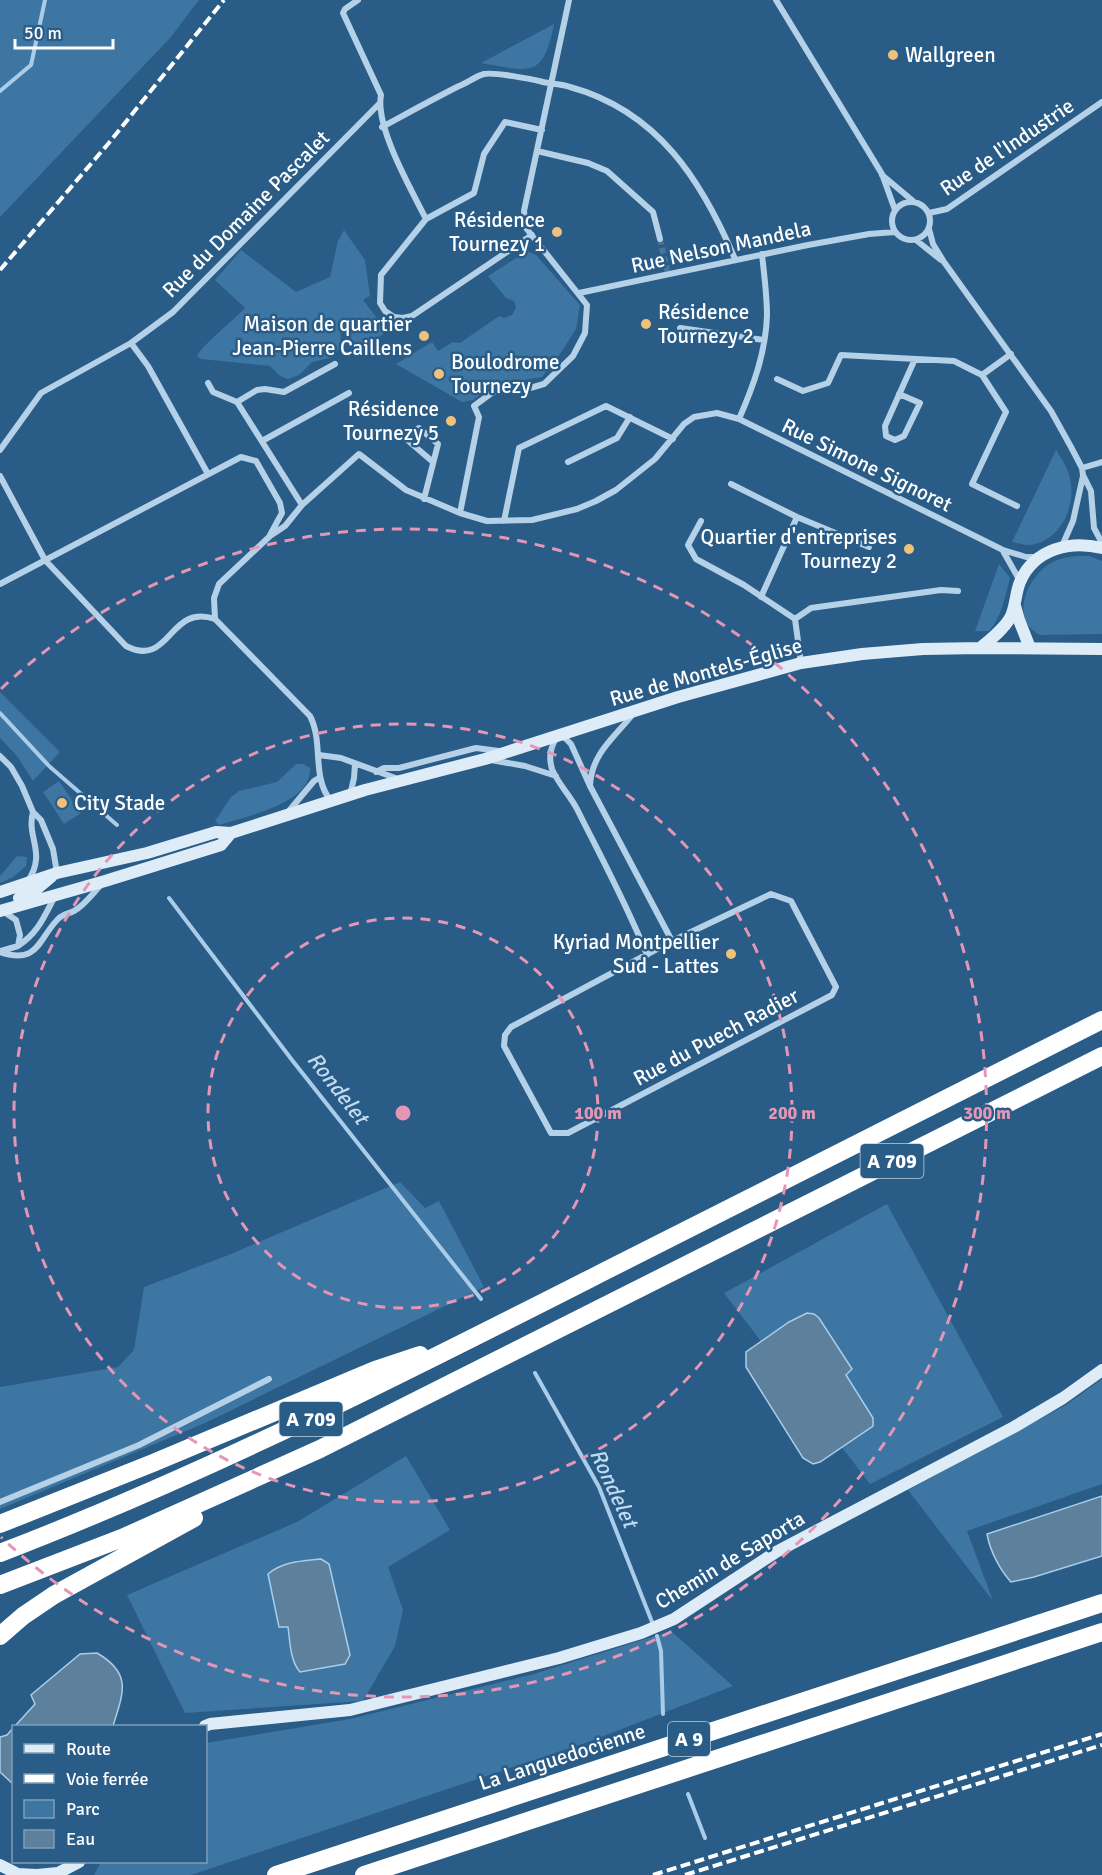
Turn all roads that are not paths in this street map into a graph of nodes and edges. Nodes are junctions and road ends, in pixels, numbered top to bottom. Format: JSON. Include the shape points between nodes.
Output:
{"nodes":[{"id":1,"x":358,"y":0,"type":"edge"},
{"id":2,"x":569,"y":0,"type":"edge"},
{"id":3,"x":776,"y":0,"type":"edge"},
{"id":4,"x":551,"y":83,"type":"junction"},
{"id":5,"x":1102,"y":102,"type":"edge"},
{"id":6,"x":379,"y":104,"type":"junction"},
{"id":7,"x":382,"y":127,"type":"junction"},
{"id":8,"x":542,"y":130,"type":"junction"},
{"id":9,"x":537,"y":151,"type":"junction"},
{"id":10,"x":882,"y":174,"type":"junction"},
{"id":11,"x":913,"y":201,"type":"junction"},
{"id":12,"x":895,"y":210,"type":"junction"},
{"id":13,"x":929,"y":213,"type":"junction"},
{"id":14,"x":426,"y":219,"type":"junction"},
{"id":15,"x":891,"y":222,"type":"junction"},
{"id":16,"x":928,"y":229,"type":"junction"},
{"id":17,"x":895,"y":232,"type":"junction"},
{"id":18,"x":869,"y":234,"type":"junction"},
{"id":19,"x":532,"y":235,"type":"junction"},
{"id":20,"x":660,"y":239,"type":"tunnel mouth"},
{"id":21,"x":916,"y":240,"type":"junction"},
{"id":22,"x":762,"y":254,"type":"junction"},
{"id":23,"x":735,"y":260,"type":"junction"},
{"id":24,"x":944,"y":262,"type":"junction"},
{"id":25,"x":579,"y":293,"type":"junction"},
{"id":26,"x":680,"y":328,"type":"dead end"},
{"id":27,"x":764,"y":340,"type":"junction"},
{"id":28,"x":131,"y":343,"type":"junction"},
{"id":29,"x":1011,"y":354,"type":"junction"},
{"id":30,"x":915,"y":359,"type":"junction"},
{"id":31,"x":335,"y":364,"type":"dead end"},
{"id":32,"x":982,"y":375,"type":"junction"},
{"id":33,"x":777,"y":379,"type":"dead end"},
{"id":34,"x":208,"y":383,"type":"dead end"},
{"id":35,"x":349,"y":393,"type":"dead end"},
{"id":36,"x":899,"y":393,"type":"junction"},
{"id":37,"x":237,"y":402,"type":"junction"},
{"id":38,"x":630,"y":417,"type":"junction"},
{"id":39,"x":739,"y":419,"type":"junction"},
{"id":40,"x":673,"y":439,"type":"junction"},
{"id":41,"x":262,"y":441,"type":"junction"},
{"id":42,"x":0,"y":450,"type":"edge"},
{"id":43,"x":433,"y":462,"type":"junction"},
{"id":44,"x":568,"y":462,"type":"dead end"},
{"id":45,"x":1102,"y":462,"type":"edge"},
{"id":46,"x":1083,"y":471,"type":"junction"},
{"id":47,"x":208,"y":474,"type":"junction"},
{"id":48,"x":0,"y":476,"type":"edge"},
{"id":49,"x":731,"y":484,"type":"dead end"},
{"id":50,"x":424,"y":499,"type":"junction"},
{"id":51,"x":302,"y":505,"type":"junction"},
{"id":52,"x":1017,"y":506,"type":"dead end"},
{"id":53,"x":460,"y":513,"type":"junction"},
{"id":54,"x":797,"y":517,"type":"junction"},
{"id":55,"x":504,"y":521,"type":"junction"},
{"id":56,"x":701,"y":521,"type":"dead end"},
{"id":57,"x":270,"y":536,"type":"junction"},
{"id":58,"x":1102,"y":543,"type":"edge"},
{"id":59,"x":869,"y":547,"type":"dead end"},
{"id":60,"x":1062,"y":547,"type":"junction"},
{"id":61,"x":1102,"y":548,"type":"edge"},
{"id":62,"x":1003,"y":550,"type":"junction"},
{"id":63,"x":1037,"y":557,"type":"junction"},
{"id":64,"x":45,"y":560,"type":"junction"},
{"id":65,"x":1020,"y":582,"type":"junction"},
{"id":66,"x":0,"y":584,"type":"edge"},
{"id":67,"x":958,"y":591,"type":"dead end"},
{"id":68,"x":761,"y":597,"type":"junction"},
{"id":69,"x":1015,"y":606,"type":"junction"},
{"id":70,"x":215,"y":619,"type":"junction"},
{"id":71,"x":795,"y":620,"type":"junction"},
{"id":72,"x":981,"y":648,"type":"junction"},
{"id":73,"x":1030,"y":648,"type":"junction"},
{"id":74,"x":1102,"y":649,"type":"edge"},
{"id":75,"x":801,"y":663,"type":"junction"},
{"id":76,"x":633,"y":713,"type":"junction"},
{"id":77,"x":558,"y":735,"type":"junction"},
{"id":78,"x":505,"y":752,"type":"junction"},
{"id":79,"x":319,"y":755,"type":"junction"},
{"id":80,"x":0,"y":756,"type":"edge"},
{"id":81,"x":484,"y":759,"type":"junction"},
{"id":82,"x":355,"y":764,"type":"junction"},
{"id":83,"x":376,"y":772,"type":"junction"},
{"id":84,"x":556,"y":776,"type":"junction"},
{"id":85,"x":319,"y":778,"type":"junction"},
{"id":86,"x":402,"y":781,"type":"junction"},
{"id":87,"x":590,"y":786,"type":"junction"},
{"id":88,"x":350,"y":795,"type":"junction"},
{"id":89,"x":331,"y":801,"type":"junction"},
{"id":90,"x":33,"y":812,"type":"junction"},
{"id":91,"x":284,"y":816,"type":"junction"},
{"id":92,"x":231,"y":833,"type":"junction"},
{"id":93,"x":147,"y":853,"type":"junction"},
{"id":94,"x":57,"y":873,"type":"junction"},
{"id":95,"x":105,"y":881,"type":"junction"},
{"id":96,"x":27,"y":882,"type":"junction"},
{"id":97,"x":0,"y":892,"type":"edge"},
{"id":98,"x":55,"y":895,"type":"junction"},
{"id":99,"x":0,"y":911,"type":"edge"},
{"id":100,"x":672,"y":941,"type":"junction"},
{"id":101,"x":18,"y":946,"type":"junction"},
{"id":102,"x":0,"y":951,"type":"edge"},
{"id":103,"x":647,"y":955,"type":"junction"},
{"id":104,"x":1102,"y":1020,"type":"edge"},
{"id":105,"x":1102,"y":1056,"type":"edge"},
{"id":106,"x":481,"y":1335,"type":"junction"},
{"id":107,"x":1102,"y":1370,"type":"edge"},
{"id":108,"x":269,"y":1379,"type":"dead end"},
{"id":109,"x":320,"y":1449,"type":"junction"},
{"id":110,"x":0,"y":1502,"type":"edge"},
{"id":111,"x":0,"y":1524,"type":"edge"},
{"id":112,"x":0,"y":1553,"type":"edge"},
{"id":113,"x":0,"y":1585,"type":"edge"},
{"id":114,"x":1102,"y":1603,"type":"edge"},
{"id":115,"x":1102,"y":1632,"type":"edge"},
{"id":116,"x":0,"y":1636,"type":"edge"},
{"id":117,"x":207,"y":1725,"type":"edge"},
{"id":118,"x":76,"y":1863,"type":"edge"},
{"id":119,"x":0,"y":1865,"type":"edge"},
{"id":120,"x":37,"y":1875,"type":"edge"},
{"id":121,"x":276,"y":1875,"type":"edge"},
{"id":122,"x":364,"y":1875,"type":"edge"}],
"edges":[{"from":1,"to":6,"type":"street","via":[[343,13],[381,95]]},
{"from":2,"to":4,"type":"street"},
{"from":3,"to":10,"type":"street"},
{"from":4,"to":7,"type":"street","via":[[485,74]]},
{"from":4,"to":8,"type":"street"},
{"from":4,"to":23,"type":"street","via":[[614,105],[652,131],[688,170],[718,219]]},
{"from":5,"to":13,"type":"street","name":"Rue de l'Industrie","via":[[947,209]]},
{"from":6,"to":7,"type":"street"},
{"from":6,"to":28,"type":"street","name":"Rue du Domaine Pascalet","via":[[173,312]]},
{"from":7,"to":14,"type":"street"},
{"from":8,"to":9,"type":"street"},
{"from":8,"to":14,"type":"street","via":[[505,122],[484,154],[474,193]]},
{"from":9,"to":19,"type":"street","via":[[524,211],[526,228]]},
{"from":9,"to":20,"type":"street","via":[[608,171],[652,213]]},
{"from":10,"to":11,"type":"street"},
{"from":10,"to":12,"type":"street"},
{"from":11,"to":12,"type":"street"},
{"from":11,"to":13,"type":"street"},
{"from":12,"to":15,"type":"street"},
{"from":13,"to":16,"type":"street"},
{"from":14,"to":19,"type":"street","via":[[381,275],[380,303],[394,317],[412,316]]},
{"from":15,"to":17,"type":"street"},
{"from":15,"to":18,"type":"street","name":"Rue Nelson Mandela"},
{"from":16,"to":21,"type":"street"},
{"from":16,"to":24,"type":"street"},
{"from":17,"to":18,"type":"street","name":"Rue Nelson Mandela"},
{"from":17,"to":21,"type":"street","via":[[904,239]]},
{"from":18,"to":22,"type":"street","name":"Rue Nelson Mandela"},
{"from":19,"to":25,"type":"street"},
{"from":21,"to":24,"type":"street"},
{"from":22,"to":23,"type":"street","name":"Rue Nelson Mandela"},
{"from":22,"to":27,"type":"street","via":[[767,316]]},
{"from":23,"to":25,"type":"street","name":"Rue Nelson Mandela"},
{"from":24,"to":29,"type":"street"},
{"from":25,"to":53,"type":"street","via":[[587,304],[585,333],[573,356],[544,384],[493,393],[474,406],[479,417]]},
{"from":26,"to":27,"type":"street"},
{"from":27,"to":39,"type":"street","via":[[756,381]]},
{"from":28,"to":42,"type":"street","name":"Rue du Domaine Pascalet","via":[[41,393]]},
{"from":28,"to":47,"type":"street","via":[[148,366]]},
{"from":29,"to":32,"type":"street"},
{"from":29,"to":46,"type":"street","via":[[1051,411]]},
{"from":30,"to":32,"type":"street","via":[[954,361]]},
{"from":30,"to":33,"type":"street","via":[[841,355],[828,383],[803,392]]},
{"from":30,"to":36,"type":"street"},
{"from":31,"to":37,"type":"street","via":[[284,392],[257,390]]},
{"from":32,"to":52,"type":"street","via":[[1006,412],[972,484]]},
{"from":34,"to":37,"type":"street","via":[[213,392]]},
{"from":35,"to":41,"type":"street"},
{"from":36,"to":36,"type":"street","via":[[920,403],[904,436],[895,440],[886,436],[885,426]]},
{"from":37,"to":41,"type":"street"},
{"from":38,"to":40,"type":"street"},
{"from":38,"to":44,"type":"street","via":[[618,438]]},
{"from":38,"to":55,"type":"street","via":[[606,406],[519,448]]},
{"from":39,"to":40,"type":"street","name":"Rue Simone Signoret","via":[[717,413],[699,414]]},
{"from":39,"to":62,"type":"street","name":"Rue Simone Signoret"},
{"from":40,"to":55,"type":"street","via":[[633,478],[596,501],[532,520]]},
{"from":41,"to":51,"type":"street"},
{"from":43,"to":43,"type":"street","via":[[405,438],[418,428],[438,444]]},
{"from":43,"to":50,"type":"street"},
{"from":45,"to":46,"type":"street"},
{"from":46,"to":58,"type":"street","via":[[1091,490],[1094,528]]},
{"from":46,"to":60,"type":"street","via":[[1073,521]]},
{"from":47,"to":57,"type":"street","via":[[241,457],[256,461],[282,513]]},
{"from":47,"to":64,"type":"street"},
{"from":48,"to":64,"type":"street"},
{"from":49,"to":54,"type":"street"},
{"from":50,"to":51,"type":"street","via":[[359,454]]},
{"from":50,"to":53,"type":"street"},
{"from":51,"to":57,"type":"street","via":[[295,517]]},
{"from":53,"to":55,"type":"street","via":[[487,521]]},
{"from":54,"to":59,"type":"street"},
{"from":54,"to":68,"type":"street"},
{"from":56,"to":68,"type":"street","via":[[688,545],[696,559]]},
{"from":57,"to":70,"type":"street","via":[[219,584],[214,598]]},
{"from":60,"to":61,"type":"main road"},
{"from":60,"to":63,"type":"main road"},
{"from":62,"to":63,"type":"street","name":"Rue Simone Signoret"},
{"from":62,"to":65,"type":"street"},
{"from":63,"to":65,"type":"main road"},
{"from":64,"to":66,"type":"street"},
{"from":64,"to":70,"type":"street","via":[[126,646],[136,651],[155,649],[190,617],[204,615]]},
{"from":65,"to":69,"type":"main road"},
{"from":67,"to":71,"type":"street","via":[[811,608]]},
{"from":68,"to":71,"type":"street"},
{"from":69,"to":72,"type":"main road","via":[[1002,629]]},
{"from":69,"to":73,"type":"main road"},
{"from":70,"to":79,"type":"street","via":[[310,716],[315,724]]},
{"from":71,"to":75,"type":"street"},
{"from":72,"to":73,"type":"main road","name":"Rue de Montels-Église"},
{"from":72,"to":75,"type":"main road","name":"Rue de Montels-Église","via":[[862,654]]},
{"from":73,"to":74,"type":"main road","name":"Rue de Montels-Église"},
{"from":75,"to":76,"type":"main road","name":"Rue de Montels-Église"},
{"from":76,"to":77,"type":"main road","name":"Rue de Montels-Église"},
{"from":76,"to":87,"type":"street","via":[[601,750],[591,771]]},
{"from":77,"to":78,"type":"main road","name":"Rue de Montels-Église"},
{"from":77,"to":84,"type":"street","via":[[550,755]]},
{"from":77,"to":87,"type":"street","via":[[571,744]]},
{"from":78,"to":81,"type":"main road","name":"Rue de Montels-Église"},
{"from":78,"to":83,"type":"street","name":"Rue de Montels-Église","via":[[476,748]]},
{"from":79,"to":82,"type":"street"},
{"from":79,"to":85,"type":"street"},
{"from":80,"to":90,"type":"street","via":[[22,786]]},
{"from":81,"to":84,"type":"street"},
{"from":81,"to":86,"type":"main road","name":"Rue de Montels-Église"},
{"from":82,"to":83,"type":"street"},
{"from":82,"to":88,"type":"street"},
{"from":83,"to":86,"type":"street"},
{"from":84,"to":103,"type":"street","via":[[579,813]]},
{"from":85,"to":89,"type":"street"},
{"from":85,"to":91,"type":"street"},
{"from":86,"to":88,"type":"main road","name":"Rue de Montels-Église"},
{"from":87,"to":100,"type":"street"},
{"from":88,"to":89,"type":"main road","name":"Rue de Montels-Église"},
{"from":89,"to":91,"type":"main road","name":"Rue de Montels-Église"},
{"from":90,"to":94,"type":"street","via":[[41,820],[53,849]]},
{"from":90,"to":96,"type":"street","via":[[37,863]]},
{"from":91,"to":92,"type":"main road","name":"Rue de Montels-Église"},
{"from":92,"to":93,"type":"main road","name":"Rue de Montels-Église","via":[[216,832]]},
{"from":92,"to":95,"type":"main road","name":"Rue de Montels-Église","via":[[221,845]]},
{"from":93,"to":94,"type":"main road","name":"Rue de Montels-Église"},
{"from":93,"to":98,"type":"main road","via":[[128,863],[65,879]]},
{"from":94,"to":96,"type":"main road","name":"Rue de Montels-Église"},
{"from":94,"to":99,"type":"main road"},
{"from":95,"to":98,"type":"main road","name":"Rue de Montels-Église"},
{"from":95,"to":102,"type":"street","via":[[75,911],[58,918],[38,947],[14,956]]},
{"from":96,"to":97,"type":"main road","name":"Rue de Montels-Église"},
{"from":98,"to":99,"type":"main road","name":"Rue de Montels-Église"},
{"from":98,"to":101,"type":"street","via":[[38,929]]},
{"from":99,"to":101,"type":"street","via":[[16,920]]},
{"from":100,"to":103,"type":"street","name":"Rue du Puech Radier"},
{"from":100,"to":103,"type":"street","name":"Rue du Puech Radier","via":[[771,894],[781,896],[791,902],[836,987],[832,995],[568,1133],[551,1133],[504,1046],[505,1035],[516,1023]]},
{"from":101,"to":102,"type":"street"},
{"from":104,"to":106,"type":"highway","number":"A 709"},
{"from":105,"to":109,"type":"highway","number":"A 709"},
{"from":106,"to":111,"type":"highway","via":[[375,1370]]},
{"from":106,"to":112,"type":"highway","number":"A 709","via":[[211,1466]]},
{"from":107,"to":117,"type":"main road","name":"Chemin de Saporta","via":[[1014,1427],[776,1552],[674,1619],[641,1633],[560,1658],[350,1710]]},
{"from":108,"to":110,"type":"street","via":[[139,1445]]},
{"from":109,"to":113,"type":"highway","number":"A 709","via":[[122,1538]]},
{"from":109,"to":116,"type":"highway","via":[[54,1595]]},
{"from":114,"to":121,"type":"highway","name":"La Languedocienne","number":"A 9"},
{"from":115,"to":122,"type":"highway","number":"A 9"},
{"from":118,"to":120,"type":"main road","via":[[58,1873]]},
{"from":119,"to":120,"type":"main road","via":[[18,1874]]}]}
